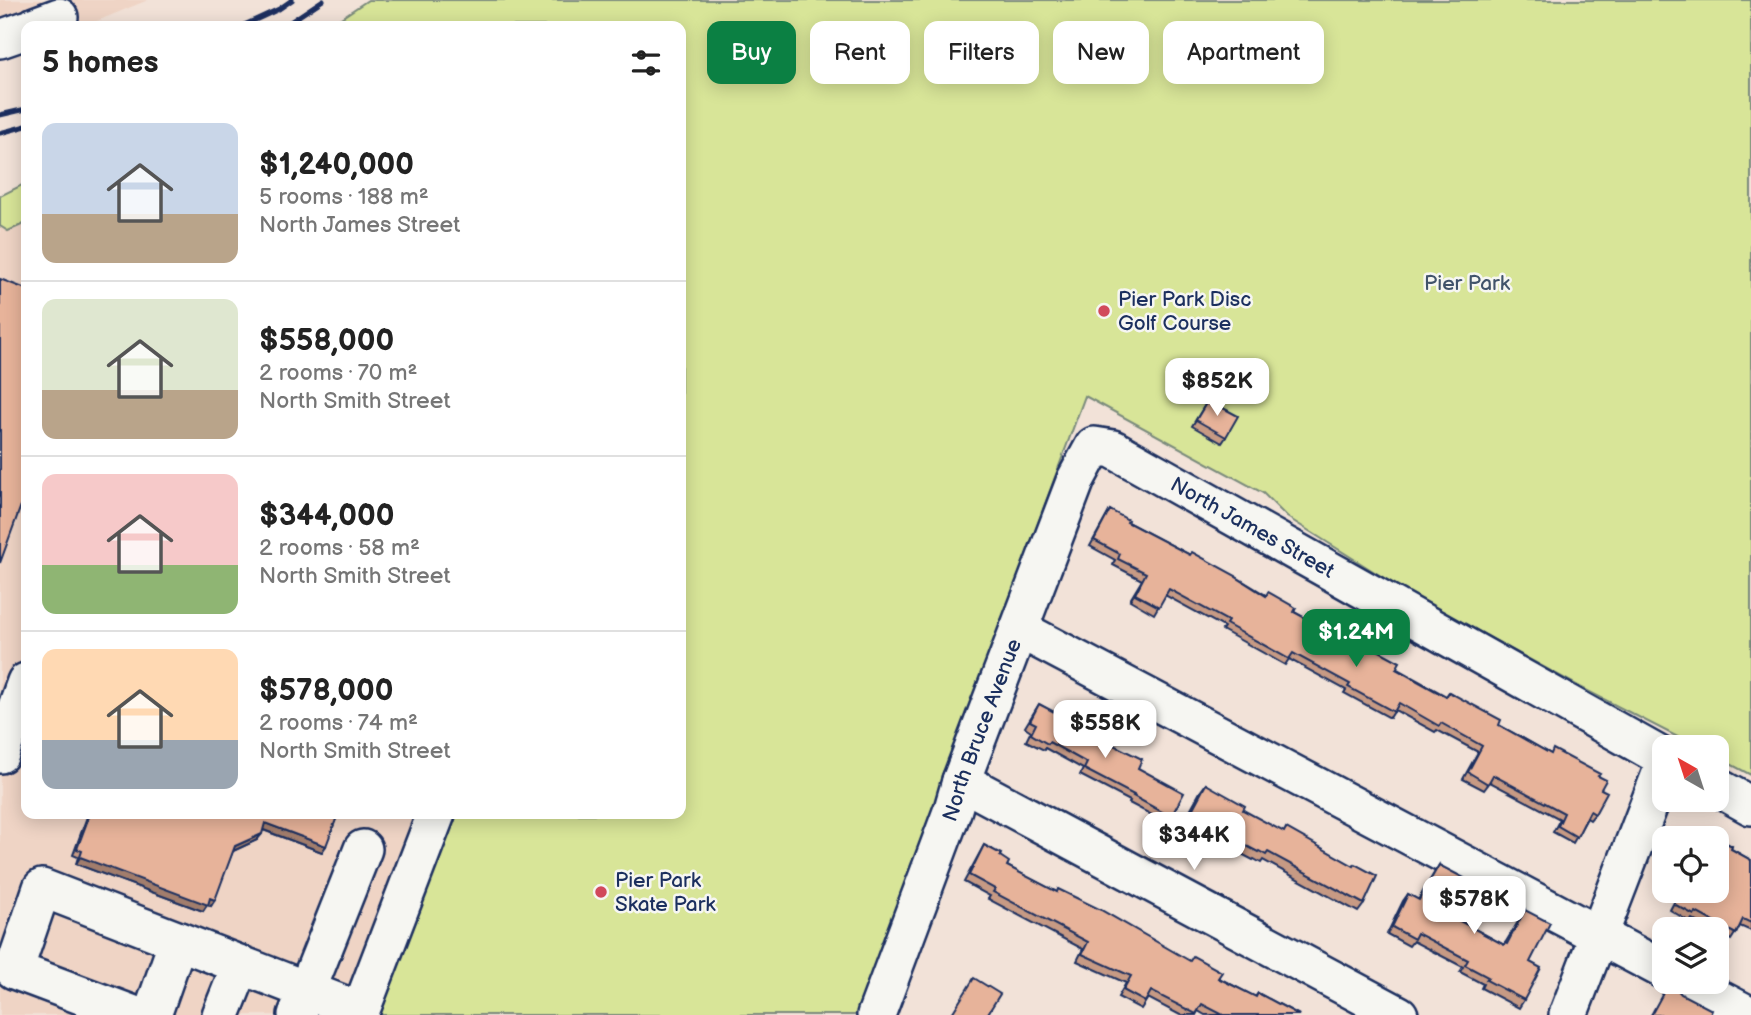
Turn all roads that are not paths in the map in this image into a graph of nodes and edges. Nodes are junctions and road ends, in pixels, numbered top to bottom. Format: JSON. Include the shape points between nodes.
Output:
{"nodes":[{"id":1,"x":21,"y":31,"type":"edge"},
{"id":2,"x":0,"y":39,"type":"edge"},
{"id":3,"x":1094,"y":446,"type":"joint"},
{"id":4,"x":1019,"y":629,"type":"junction"},
{"id":5,"x":21,"y":696,"type":"edge"},
{"id":6,"x":1652,"y":751,"type":"edge"},
{"id":7,"x":0,"y":754,"type":"edge"},
{"id":8,"x":961,"y":781,"type":"junction"},
{"id":9,"x":1729,"y":794,"type":"edge"},
{"id":10,"x":1652,"y":797,"type":"edge"},
{"id":11,"x":1751,"y":806,"type":"edge"},
{"id":12,"x":434,"y":819,"type":"edge"},
{"id":13,"x":363,"y":849,"type":"dead end"},
{"id":14,"x":1599,"y":936,"type":"junction"},
{"id":15,"x":178,"y":941,"type":"junction"},
{"id":16,"x":1652,"y":964,"type":"edge"},
{"id":17,"x":241,"y":965,"type":"junction"},
{"id":18,"x":1709,"y":994,"type":"edge"},
{"id":19,"x":302,"y":1003,"type":"edge"},
{"id":20,"x":359,"y":1013,"type":"edge"},
{"id":21,"x":134,"y":1015,"type":"edge"},
{"id":22,"x":152,"y":1015,"type":"edge"},
{"id":23,"x":221,"y":1015,"type":"edge"},
{"id":24,"x":876,"y":1015,"type":"edge"},
{"id":25,"x":1399,"y":1015,"type":"edge"},
{"id":26,"x":1568,"y":1015,"type":"edge"},
{"id":27,"x":1749,"y":1015,"type":"edge"}],
"edges":[{"from":1,"to":2,"type":"street"},
{"from":3,"to":4,"type":"street","name":"North Bruce Avenue","via":[[1076,479]]},
{"from":3,"to":6,"type":"street","name":"North James Street","via":[[1113,449]]},
{"from":4,"to":8,"type":"street","name":"North Bruce Avenue"},
{"from":4,"to":14,"type":"street"},
{"from":5,"to":7,"type":"street"},
{"from":8,"to":24,"type":"street","name":"North Bruce Avenue"},
{"from":8,"to":25,"type":"street"},
{"from":9,"to":11,"type":"street"},
{"from":10,"to":14,"type":"street"},
{"from":12,"to":20,"type":"street"},
{"from":13,"to":19,"type":"street"},
{"from":14,"to":16,"type":"street"},
{"from":14,"to":26,"type":"street"},
{"from":15,"to":17,"type":"street"},
{"from":15,"to":21,"type":"street","via":[[42,888],[14,970]]},
{"from":15,"to":22,"type":"street"},
{"from":17,"to":19,"type":"street"},
{"from":17,"to":23,"type":"street"},
{"from":18,"to":27,"type":"street"},
{"from":19,"to":20,"type":"street"}]}
